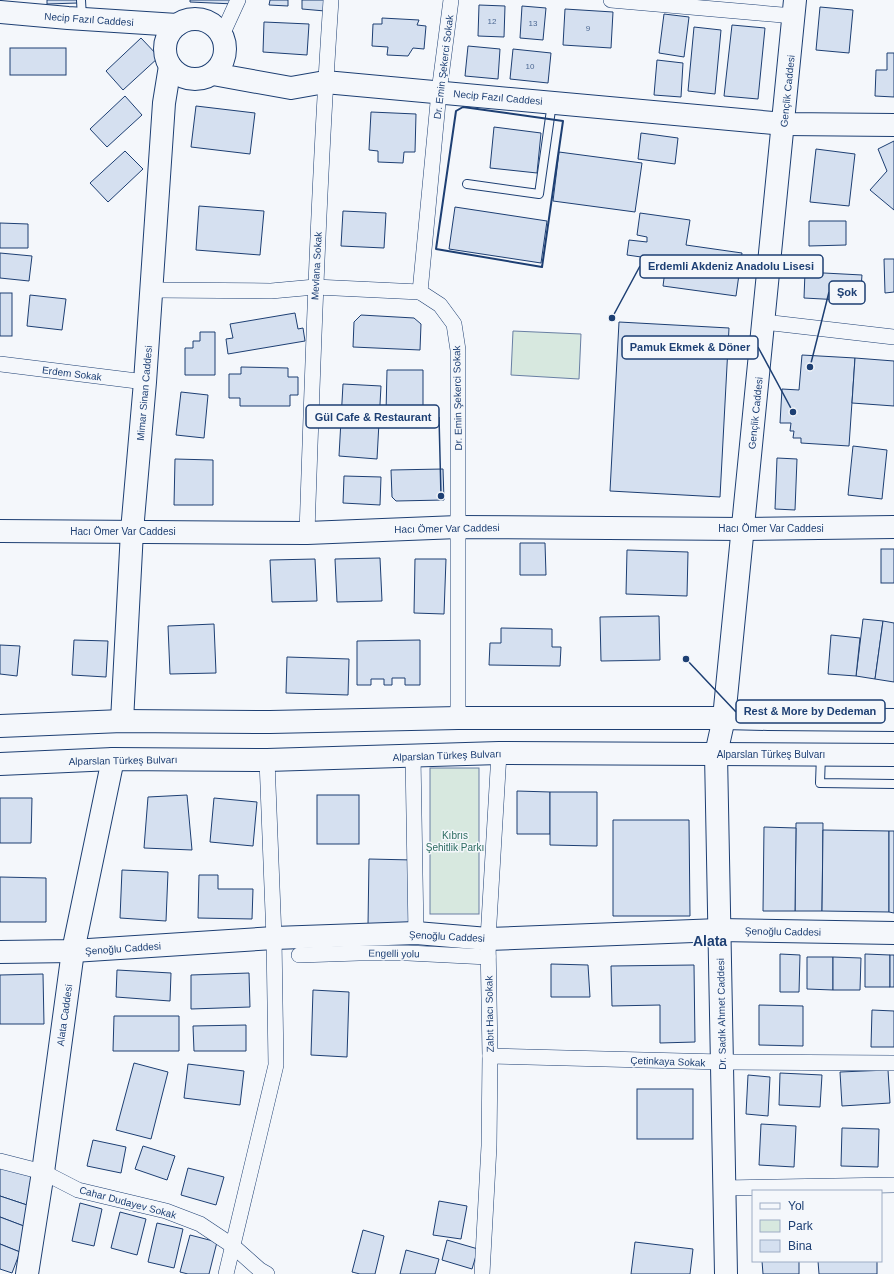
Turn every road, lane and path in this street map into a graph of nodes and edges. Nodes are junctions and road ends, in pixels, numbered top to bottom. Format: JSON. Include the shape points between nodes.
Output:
{"nodes":[{"id":1,"x":238,"y":0,"type":"edge"},
{"id":2,"x":331,"y":0,"type":"edge"},
{"id":3,"x":452,"y":0,"type":"edge"},
{"id":4,"x":611,"y":0,"type":"edge"},
{"id":5,"x":795,"y":8,"type":"edge"},
{"id":6,"x":82,"y":9,"type":"edge"},
{"id":7,"x":0,"y":12,"type":"edge"},
{"id":8,"x":177,"y":25,"type":"junction"},
{"id":9,"x":222,"y":35,"type":"junction"},
{"id":10,"x":170,"y":66,"type":"junction"},
{"id":11,"x":213,"y":74,"type":"junction"},
{"id":12,"x":325,"y":82,"type":"junction"},
{"id":13,"x":439,"y":92,"type":"junction"},
{"id":14,"x":552,"y":103,"type":"junction"},
{"id":15,"x":784,"y":124,"type":"junction"},
{"id":16,"x":894,"y":125,"type":"edge"},
{"id":17,"x":467,"y":184,"type":"dead end"},
{"id":18,"x":315,"y":287,"type":"junction"},
{"id":19,"x":152,"y":290,"type":"junction"},
{"id":20,"x":420,"y":292,"type":"junction"},
{"id":21,"x":764,"y":322,"type":"junction"},
{"id":22,"x":894,"y":337,"type":"edge"},
{"id":23,"x":0,"y":364,"type":"edge"},
{"id":24,"x":145,"y":382,"type":"junction"},
{"id":25,"x":458,"y":527,"type":"junction"},
{"id":26,"x":894,"y":527,"type":"edge"},
{"id":27,"x":743,"y":529,"type":"junction"},
{"id":28,"x":0,"y":531,"type":"edge"},
{"id":29,"x":132,"y":532,"type":"junction"},
{"id":30,"x":307,"y":533,"type":"junction"},
{"id":31,"x":458,"y":718,"type":"junction"},
{"id":32,"x":724,"y":718,"type":"junction"},
{"id":33,"x":894,"y":720,"type":"edge"},
{"id":34,"x":122,"y":721,"type":"junction"},
{"id":35,"x":0,"y":726,"type":"edge"},
{"id":36,"x":499,"y":753,"type":"junction"},
{"id":37,"x":716,"y":754,"type":"junction"},
{"id":38,"x":821,"y":755,"type":"junction"},
{"id":39,"x":894,"y":755,"type":"edge"},
{"id":40,"x":413,"y":756,"type":"junction"},
{"id":41,"x":113,"y":759,"type":"junction"},
{"id":42,"x":267,"y":760,"type":"junction"},
{"id":43,"x":0,"y":764,"type":"edge"},
{"id":44,"x":894,"y":784,"type":"edge"},
{"id":45,"x":720,"y":930,"type":"junction"},
{"id":46,"x":894,"y":933,"type":"edge"},
{"id":47,"x":416,"y":934,"type":"junction"},
{"id":48,"x":274,"y":938,"type":"junction"},
{"id":49,"x":488,"y":948,"type":"junction"},
{"id":50,"x":73,"y":951,"type":"junction"},
{"id":51,"x":0,"y":952,"type":"edge"},
{"id":52,"x":299,"y":955,"type":"dead end"},
{"id":53,"x":490,"y":1056,"type":"junction"},
{"id":54,"x":722,"y":1062,"type":"junction"},
{"id":55,"x":894,"y":1063,"type":"edge"},
{"id":56,"x":0,"y":1161,"type":"edge"},
{"id":57,"x":43,"y":1172,"type":"junction"},
{"id":58,"x":894,"y":1185,"type":"edge"},
{"id":59,"x":724,"y":1188,"type":"junction"},
{"id":60,"x":233,"y":1246,"type":"junction"},
{"id":61,"x":26,"y":1274,"type":"edge"},
{"id":62,"x":226,"y":1274,"type":"edge"},
{"id":63,"x":267,"y":1274,"type":"edge"},
{"id":64,"x":273,"y":1274,"type":"edge"},
{"id":65,"x":482,"y":1274,"type":"edge"},
{"id":66,"x":726,"y":1274,"type":"edge"}],
"edges":[{"from":1,"to":9,"type":"street"},
{"from":2,"to":12,"type":"street","name":"Mevlana Sokak"},
{"from":3,"to":13,"type":"street","name":"Dr. Emin Şekerci Sokak"},
{"from":4,"to":5,"type":"street"},
{"from":5,"to":15,"type":"main road","name":"Gençlik Caddesi"},
{"from":6,"to":7,"type":"main road","name":"Necip Fazıl Caddesi"},
{"from":6,"to":8,"type":"main road","name":"Necip Fazıl Caddesi"},
{"from":8,"to":9,"type":"main road","via":[[186,20],[202,20],[216,27]]},
{"from":8,"to":10,"type":"main road","via":[[171,32],[165,48]]},
{"from":9,"to":11,"type":"main road","via":[[225,43],[224,56]]},
{"from":10,"to":11,"type":"main road","via":[[185,78],[204,78]]},
{"from":10,"to":19,"type":"main road","name":"Mimar Sinan Caddesi","via":[[164,103]]},
{"from":11,"to":12,"type":"main road","name":"Necip Fazıl Caddesi","via":[[291,88]]},
{"from":12,"to":13,"type":"main road","name":"Necip Fazıl Caddesi"},
{"from":12,"to":18,"type":"street","name":"Mevlana Sokak"},
{"from":13,"to":14,"type":"main road","name":"Necip Fazıl Caddesi"},
{"from":13,"to":20,"type":"street","name":"Dr. Emin Şekerci Sokak"},
{"from":14,"to":15,"type":"main road","name":"Necip Fazıl Caddesi"},
{"from":14,"to":17,"type":"lane","via":[[539,194]]},
{"from":15,"to":16,"type":"main road","name":"Necip Fazıl Caddesi"},
{"from":15,"to":21,"type":"main road","name":"Gençlik Caddesi"},
{"from":18,"to":19,"type":"street","via":[[271,291]]},
{"from":18,"to":20,"type":"street"},
{"from":18,"to":30,"type":"street","name":"Mevlana Sokak"},
{"from":19,"to":24,"type":"main road","name":"Mimar Sinan Caddesi"},
{"from":20,"to":25,"type":"street","name":"Dr. Emin Şekerci Sokak","via":[[440,305],[454,324],[458,350]]},
{"from":21,"to":22,"type":"street"},
{"from":21,"to":27,"type":"main road","name":"Gençlik Caddesi"},
{"from":23,"to":24,"type":"street","name":"Erdem Sokak"},
{"from":24,"to":29,"type":"main road","name":"Mimar Sinan Caddesi"},
{"from":25,"to":27,"type":"main road","name":"Hacı Ömer Var Caddesi"},
{"from":25,"to":30,"type":"main road","name":"Hacı Ömer Var Caddesi"},
{"from":25,"to":31,"type":"street","name":"Dr. Emin Şekerci Sokak"},
{"from":26,"to":27,"type":"main road","name":"Hacı Ömer Var Caddesi"},
{"from":27,"to":32,"type":"main road","name":"Gençlik Caddesi"},
{"from":28,"to":29,"type":"main road","name":"Hacı Ömer Var Caddesi"},
{"from":29,"to":30,"type":"main road","name":"Hacı Ömer Var Caddesi"},
{"from":29,"to":34,"type":"main road","name":"Mimar Sinan Caddesi"},
{"from":31,"to":32,"type":"main road"},
{"from":31,"to":34,"type":"main road","via":[[270,722]]},
{"from":32,"to":33,"type":"main road"},
{"from":32,"to":37,"type":"main road","name":"Gençlik Caddesi"},
{"from":34,"to":35,"type":"main road"},
{"from":36,"to":37,"type":"main road","name":"Alparslan Türkeş Bulvarı"},
{"from":36,"to":40,"type":"main road","name":"Alparslan Türkeş Bulvarı"},
{"from":36,"to":49,"type":"street","name":"Zabıt Hacı Sokak"},
{"from":37,"to":38,"type":"main road","name":"Alparslan Türkeş Bulvarı"},
{"from":37,"to":45,"type":"main road","name":"Dr. Sadık Ahmet Caddesi"},
{"from":38,"to":39,"type":"main road","name":"Alparslan Türkeş Bulvarı"},
{"from":38,"to":44,"type":"lane","via":[[820,782]]},
{"from":40,"to":42,"type":"main road","name":"Alparslan Türkeş Bulvarı"},
{"from":40,"to":47,"type":"street"},
{"from":41,"to":42,"type":"main road","name":"Alparslan Türkeş Bulvarı"},
{"from":41,"to":43,"type":"main road","name":"Alparslan Türkeş Bulvarı"},
{"from":41,"to":50,"type":"main road","name":"Alata Caddesi"},
{"from":42,"to":48,"type":"street"},
{"from":45,"to":46,"type":"main road","name":"Şenoğlu Caddesi"},
{"from":45,"to":49,"type":"main road","name":"Şenoğlu Caddesi"},
{"from":45,"to":54,"type":"main road","name":"Dr. Sadık Ahmet Caddesi"},
{"from":47,"to":48,"type":"main road","name":"Şenoğlu Caddesi"},
{"from":47,"to":49,"type":"main road","name":"Şenoğlu Caddesi"},
{"from":48,"to":50,"type":"main road","name":"Şenoğlu Caddesi"},
{"from":48,"to":60,"type":"street","via":[[276,1065]]},
{"from":49,"to":52,"type":"street","name":"Engelli yolu"},
{"from":49,"to":53,"type":"street","name":"Zabıt Hacı Sokak"},
{"from":50,"to":51,"type":"main road","name":"Şenoğlu Caddesi"},
{"from":50,"to":57,"type":"main road","name":"Alata Caddesi"},
{"from":53,"to":54,"type":"street","name":"Çetinkaya Sokak"},
{"from":53,"to":65,"type":"street","name":"Zabıt Hacı Sokak","via":[[489,1146]]},
{"from":54,"to":55,"type":"street","name":"Çetinkaya Sokak"},
{"from":54,"to":59,"type":"main road","name":"Dr. Sadık Ahmet Caddesi"},
{"from":56,"to":57,"type":"street","name":"Cahar Dudayev Sokak"},
{"from":57,"to":60,"type":"street","name":"Cahar Dudayev Sokak","via":[[78,1190],[166,1211],[200,1224]]},
{"from":57,"to":61,"type":"main road","name":"Alata Caddesi"},
{"from":58,"to":59,"type":"street"},
{"from":59,"to":66,"type":"main road","name":"Dr. Sadık Ahmet Caddesi"},
{"from":60,"to":62,"type":"street"},
{"from":60,"to":63,"type":"street","name":"Cahar Dudayev Sokak"},
{"from":60,"to":64,"type":"street"}]}
